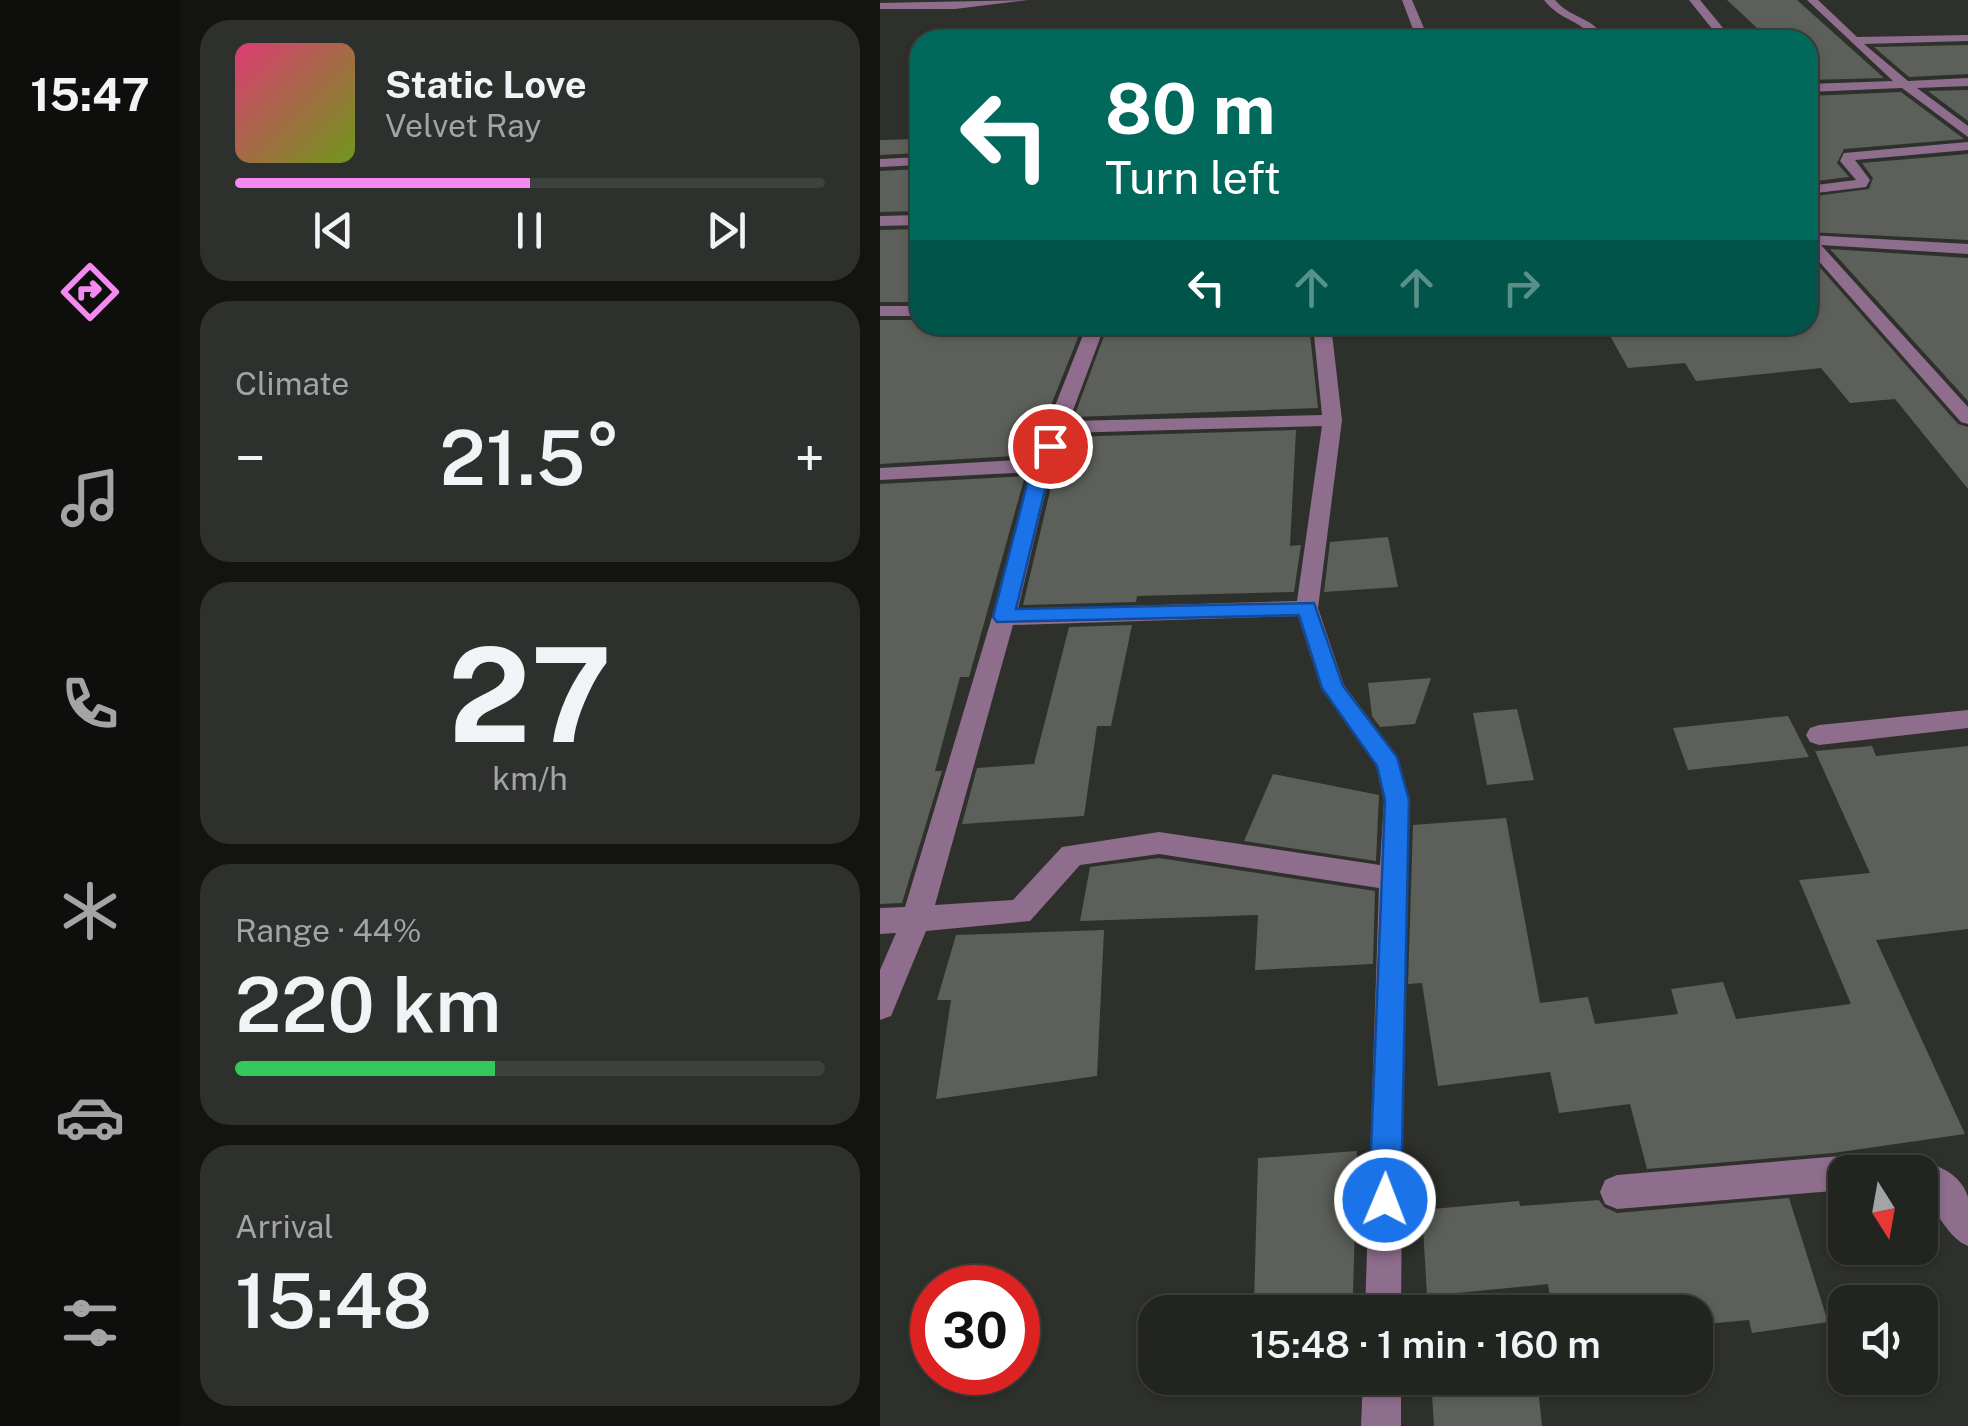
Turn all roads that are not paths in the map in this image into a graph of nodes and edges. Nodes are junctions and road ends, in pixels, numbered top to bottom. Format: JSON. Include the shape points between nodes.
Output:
{"nodes":[{"id":1,"x":1023,"y":0,"type":"edge"},
{"id":2,"x":1406,"y":0,"type":"edge"},
{"id":3,"x":1548,"y":0,"type":"edge"},
{"id":4,"x":1694,"y":0,"type":"edge"},
{"id":5,"x":1812,"y":0,"type":"edge"},
{"id":6,"x":880,"y":6,"type":"edge"},
{"id":7,"x":1419,"y":30,"type":"edge"},
{"id":8,"x":1595,"y":30,"type":"edge"},
{"id":9,"x":1719,"y":30,"type":"edge"},
{"id":10,"x":1968,"y":38,"type":"edge"},
{"id":11,"x":1854,"y":41,"type":"junction"},
{"id":12,"x":1968,"y":82,"type":"edge"},
{"id":13,"x":1906,"y":85,"type":"junction"},
{"id":14,"x":1818,"y":88,"type":"edge"},
{"id":15,"x":1968,"y":134,"type":"edge"},
{"id":16,"x":1968,"y":146,"type":"edge"},
{"id":17,"x":910,"y":161,"type":"edge"},
{"id":18,"x":880,"y":162,"type":"edge"},
{"id":19,"x":1818,"y":189,"type":"edge"},
{"id":20,"x":910,"y":220,"type":"edge"},
{"id":21,"x":880,"y":221,"type":"edge"},
{"id":22,"x":1818,"y":240,"type":"edge"},
{"id":23,"x":1968,"y":248,"type":"edge"},
{"id":24,"x":1818,"y":252,"type":"edge"},
{"id":25,"x":880,"y":311,"type":"edge"},
{"id":26,"x":910,"y":311,"type":"edge"},
{"id":27,"x":1092,"y":335,"type":"edge"},
{"id":28,"x":1323,"y":335,"type":"edge"},
{"id":29,"x":1968,"y":418,"type":"edge"},
{"id":30,"x":1332,"y":420,"type":"junction"},
{"id":31,"x":1058,"y":427,"type":"junction"},
{"id":32,"x":1042,"y":465,"type":"junction"},
{"id":33,"x":880,"y":474,"type":"edge"},
{"id":34,"x":1307,"y":608,"type":"junction"},
{"id":35,"x":1004,"y":617,"type":"junction"},
{"id":36,"x":1968,"y":719,"type":"edge"},
{"id":37,"x":1819,"y":736,"type":"dead end"},
{"id":38,"x":1396,"y":879,"type":"junction"},
{"id":39,"x":916,"y":920,"type":"junction"},
{"id":40,"x":880,"y":921,"type":"edge"},
{"id":41,"x":880,"y":1006,"type":"edge"},
{"id":42,"x":1828,"y":1174,"type":"edge"},
{"id":43,"x":1938,"y":1188,"type":"edge"},
{"id":44,"x":1617,"y":1192,"type":"dead end"},
{"id":45,"x":1968,"y":1228,"type":"edge"},
{"id":46,"x":1383,"y":1295,"type":"edge"},
{"id":47,"x":1382,"y":1395,"type":"edge"},
{"id":48,"x":1381,"y":1426,"type":"edge"}],
"edges":[{"from":1,"to":6,"type":"street"},
{"from":2,"to":7,"type":"street"},
{"from":3,"to":8,"type":"street","via":[[1560,14]]},
{"from":4,"to":9,"type":"street"},
{"from":5,"to":11,"type":"street"},
{"from":10,"to":11,"type":"street"},
{"from":11,"to":13,"type":"street"},
{"from":12,"to":13,"type":"street"},
{"from":13,"to":14,"type":"street"},
{"from":13,"to":15,"type":"street"},
{"from":16,"to":19,"type":"street","via":[[1849,156],[1861,184]]},
{"from":17,"to":18,"type":"street"},
{"from":20,"to":21,"type":"street"},
{"from":22,"to":23,"type":"street"},
{"from":24,"to":29,"type":"street"},
{"from":25,"to":26,"type":"street"},
{"from":27,"to":31,"type":"street"},
{"from":28,"to":30,"type":"street"},
{"from":30,"to":31,"type":"street"},
{"from":30,"to":34,"type":"street"},
{"from":31,"to":32,"type":"street"},
{"from":32,"to":33,"type":"street"},
{"from":32,"to":35,"type":"street"},
{"from":34,"to":35,"type":"street"},
{"from":34,"to":38,"type":"street","via":[[1333,688],[1388,763],[1397,800]]},
{"from":35,"to":39,"type":"street"},
{"from":36,"to":37,"type":"street"},
{"from":38,"to":39,"type":"street","via":[[1158,844],[1072,855],[1020,912]]},
{"from":38,"to":46,"type":"street"},
{"from":39,"to":40,"type":"street"},
{"from":39,"to":41,"type":"street"},
{"from":42,"to":44,"type":"street"},
{"from":43,"to":45,"type":"street"},
{"from":47,"to":48,"type":"street"}]}
